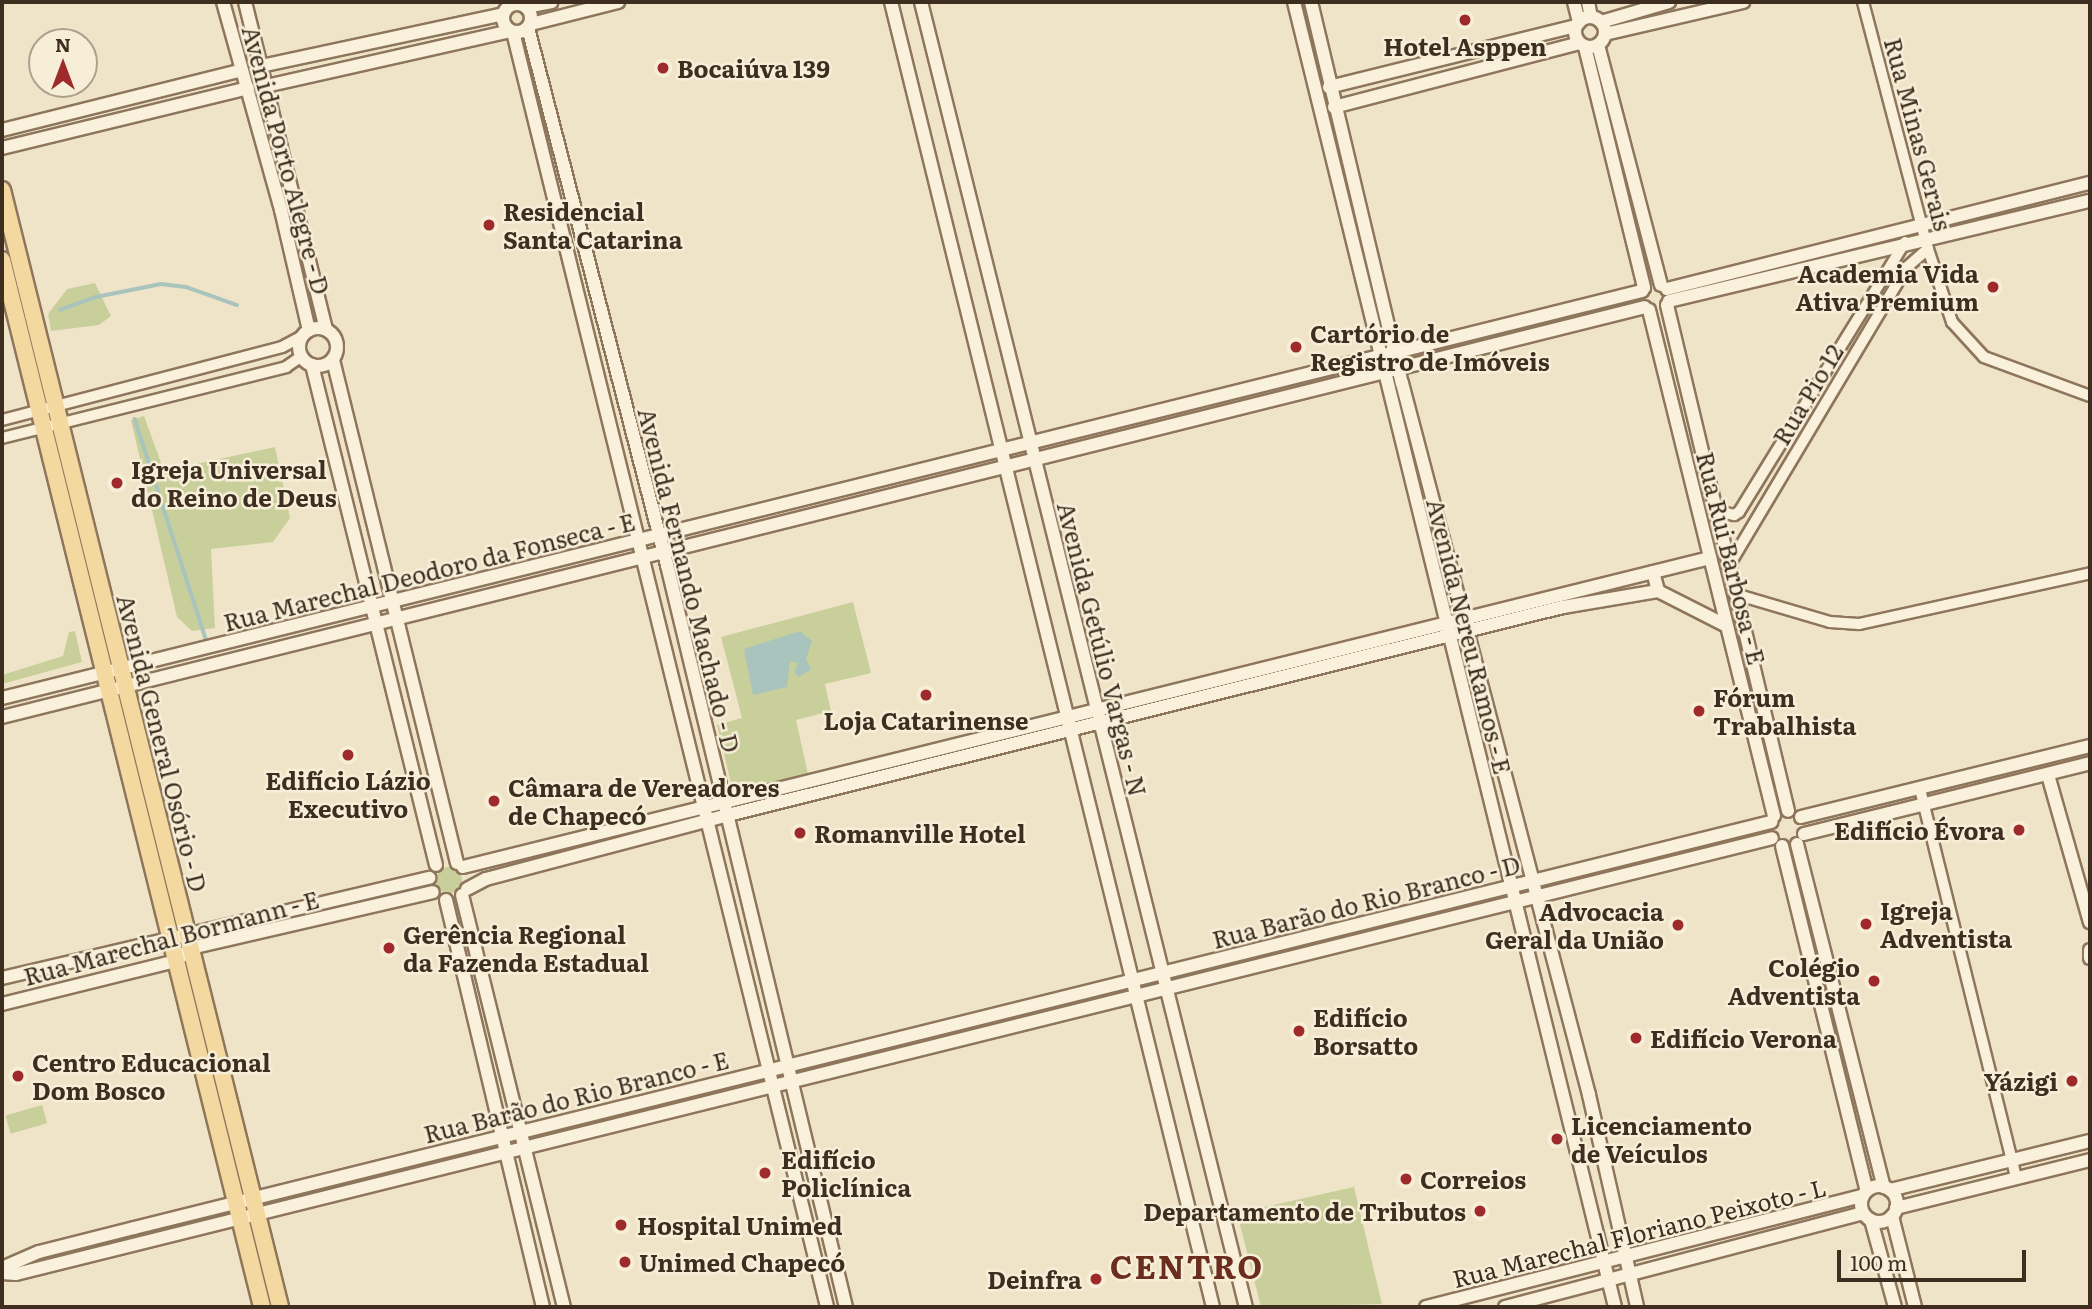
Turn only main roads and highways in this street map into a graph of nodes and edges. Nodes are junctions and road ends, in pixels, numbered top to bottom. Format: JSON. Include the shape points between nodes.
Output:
{"nodes":[{"id":1,"x":2,"y":190,"type":"edge"},
{"id":2,"x":2,"y":260,"type":"edge"},
{"id":3,"x":262,"y":1307,"type":"edge"},
{"id":4,"x":280,"y":1307,"type":"edge"}],
"edges":[{"from":1,"to":4,"type":"main road","name":"Avenida General Osório - D"},
{"from":2,"to":3,"type":"main road","name":"Avenida General Osório - D"}]}
